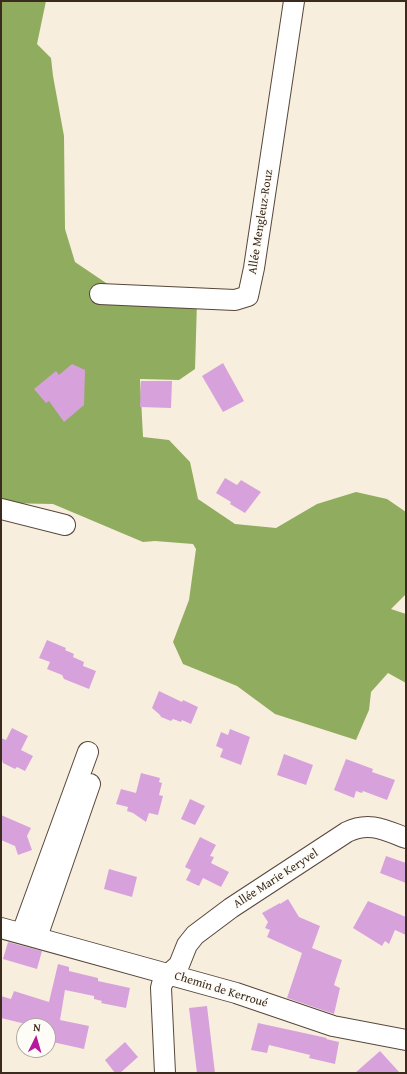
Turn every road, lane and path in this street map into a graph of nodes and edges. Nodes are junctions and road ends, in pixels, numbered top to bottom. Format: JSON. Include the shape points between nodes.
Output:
{"nodes":[{"id":1,"x":294,"y":1,"type":"edge"},
{"id":2,"x":100,"y":294,"type":"dead end"},
{"id":3,"x":1,"y":509,"type":"edge"},
{"id":4,"x":65,"y":524,"type":"dead end"},
{"id":5,"x":92,"y":761,"type":"dead end"},
{"id":6,"x":406,"y":838,"type":"edge"},
{"id":7,"x":1,"y":928,"type":"edge"},
{"id":8,"x":29,"y":935,"type":"junction"},
{"id":9,"x":168,"y":975,"type":"junction"},
{"id":10,"x":406,"y":1040,"type":"edge"},
{"id":11,"x":165,"y":1073,"type":"edge"}],
"edges":[{"from":1,"to":2,"type":"street","name":"Allée Mengleuz-Rouz","via":[[248,296],[235,300]]},
{"from":3,"to":4,"type":"street"},
{"from":5,"to":8,"type":"street"},
{"from":6,"to":9,"type":"street","name":"Allée Marie Keryvel","via":[[366,826],[356,827],[347,832],[214,920],[190,941],[179,965]]},
{"from":7,"to":8,"type":"street","name":"Chemin de Kerroué"},
{"from":8,"to":9,"type":"street","name":"Chemin de Kerroué"},
{"from":9,"to":10,"type":"street","name":"Chemin de Kerroué","via":[[236,993],[334,1026]]},
{"from":9,"to":11,"type":"street","via":[[161,988]]}]}
